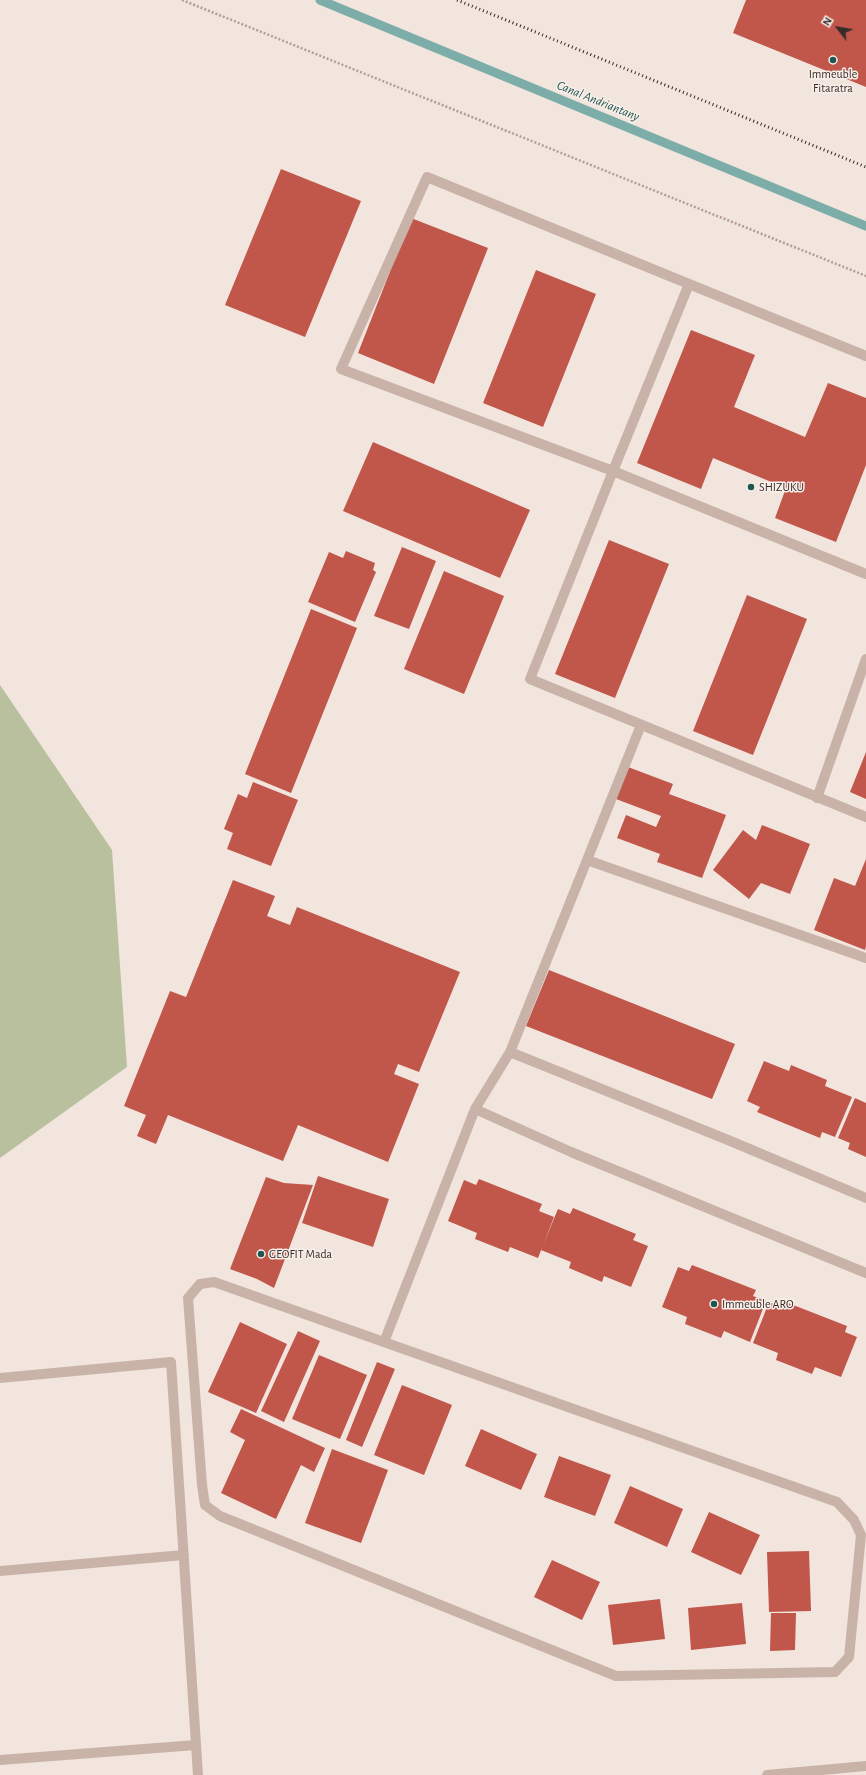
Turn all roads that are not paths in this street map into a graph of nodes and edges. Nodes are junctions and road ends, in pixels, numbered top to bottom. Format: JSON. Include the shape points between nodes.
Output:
{"nodes":[{"id":1,"x":689,"y":284,"type":"junction"},
{"id":2,"x":866,"y":356,"type":"edge"},
{"id":3,"x":613,"y":471,"type":"junction"},
{"id":4,"x":866,"y":574,"type":"edge"},
{"id":5,"x":866,"y":659,"type":"edge"},
{"id":6,"x":641,"y":725,"type":"junction"},
{"id":7,"x":817,"y":798,"type":"junction"},
{"id":8,"x":866,"y":817,"type":"edge"},
{"id":9,"x":587,"y":860,"type":"junction"},
{"id":10,"x":866,"y":958,"type":"edge"},
{"id":11,"x":510,"y":1052,"type":"junction"},
{"id":12,"x":475,"y":1109,"type":"junction"},
{"id":13,"x":866,"y":1198,"type":"edge"},
{"id":14,"x":866,"y":1273,"type":"edge"},
{"id":15,"x":384,"y":1342,"type":"junction"},
{"id":16,"x":0,"y":1378,"type":"edge"},
{"id":17,"x":184,"y":1555,"type":"junction"},
{"id":18,"x":0,"y":1571,"type":"edge"},
{"id":19,"x":196,"y":1745,"type":"junction"},
{"id":20,"x":0,"y":1760,"type":"edge"},
{"id":21,"x":866,"y":1766,"type":"edge"},
{"id":22,"x":198,"y":1775,"type":"edge"},
{"id":23,"x":767,"y":1775,"type":"edge"}],
"edges":[{"from":1,"to":2,"type":"lane"},
{"from":1,"to":3,"type":"lane"},
{"from":1,"to":3,"type":"lane","via":[[427,177],[341,369]]},
{"from":3,"to":4,"type":"lane"},
{"from":3,"to":6,"type":"lane","via":[[530,679]]},
{"from":5,"to":7,"type":"lane"},
{"from":6,"to":7,"type":"lane"},
{"from":6,"to":9,"type":"lane"},
{"from":7,"to":8,"type":"lane"},
{"from":9,"to":10,"type":"lane"},
{"from":9,"to":11,"type":"lane"},
{"from":11,"to":12,"type":"lane"},
{"from":11,"to":13,"type":"lane"},
{"from":12,"to":14,"type":"lane","via":[[571,1152]]},
{"from":12,"to":15,"type":"lane"},
{"from":15,"to":15,"type":"lane","via":[[214,1282],[200,1284],[188,1298],[202,1485],[206,1505],[220,1516],[616,1676],[836,1672],[849,1657],[861,1535],[854,1520],[837,1502]]},
{"from":16,"to":17,"type":"lane","via":[[171,1362]]},
{"from":17,"to":18,"type":"lane"},
{"from":17,"to":19,"type":"lane"},
{"from":19,"to":20,"type":"lane"},
{"from":19,"to":22,"type":"lane"},
{"from":21,"to":23,"type":"lane"}]}
